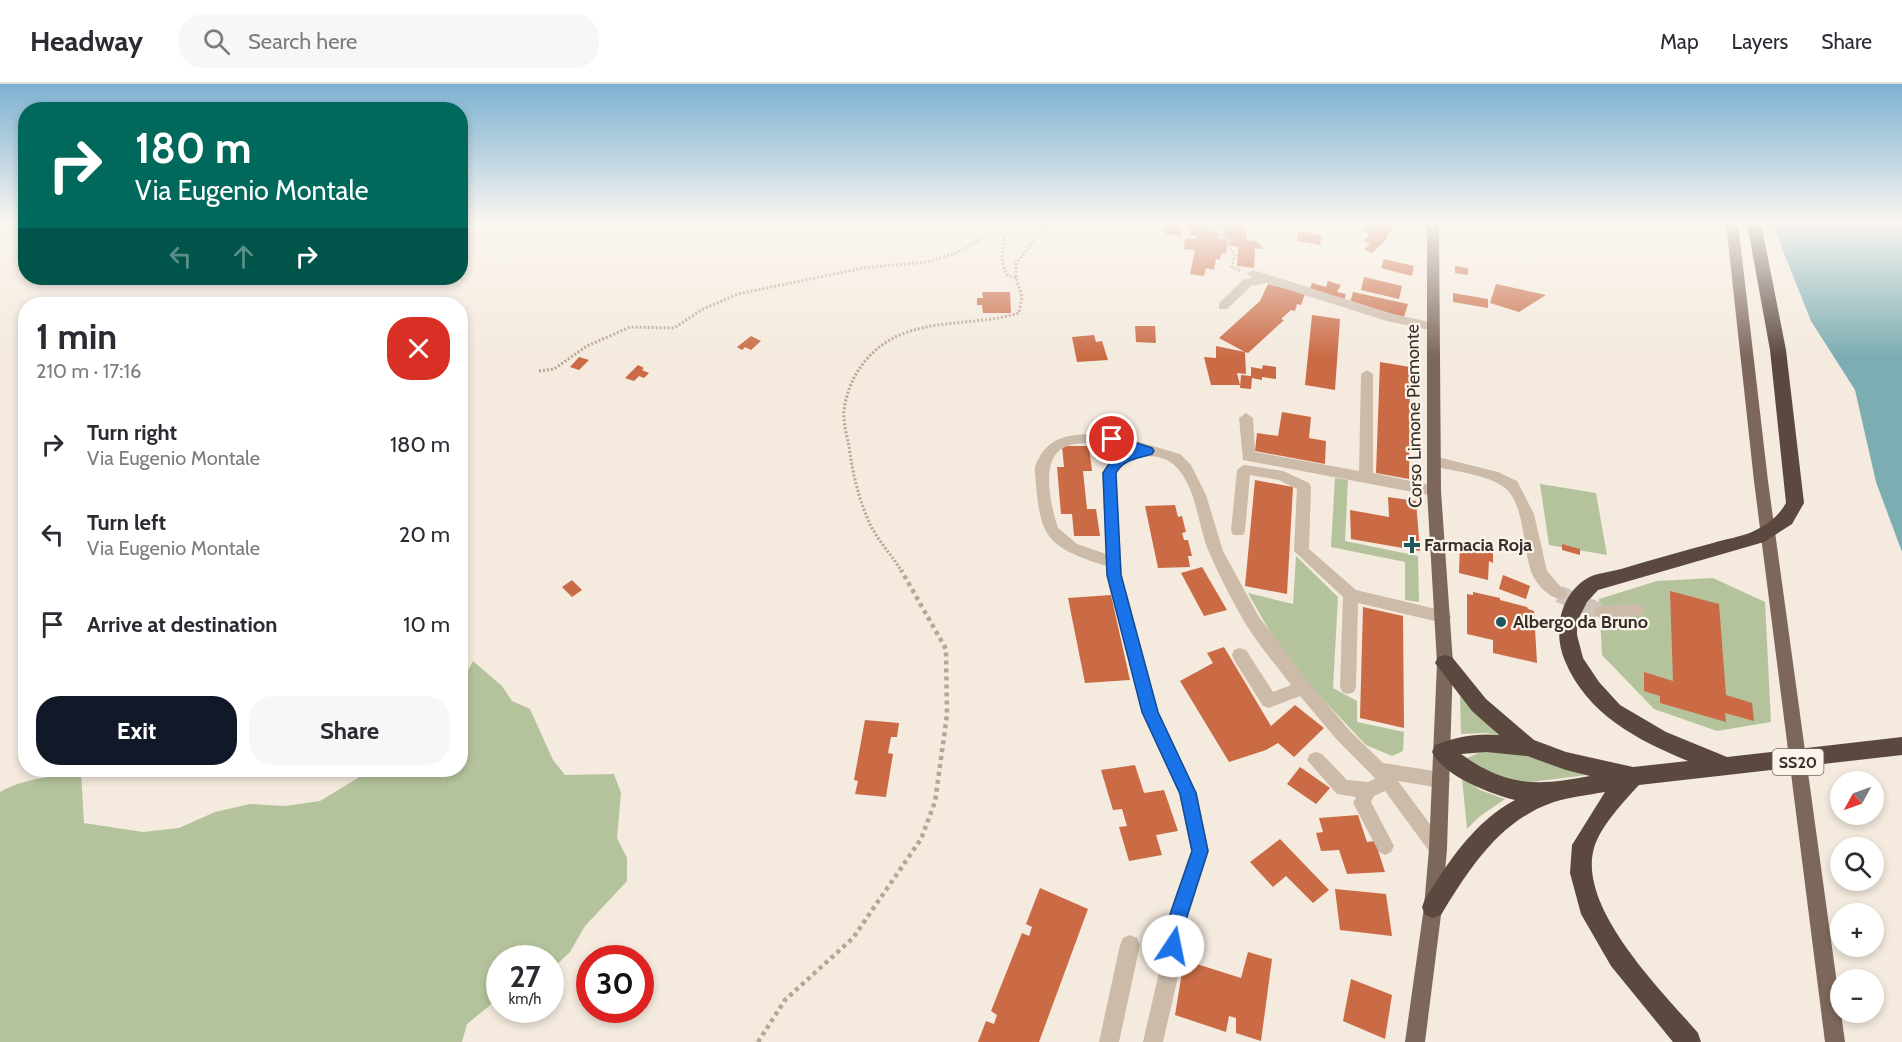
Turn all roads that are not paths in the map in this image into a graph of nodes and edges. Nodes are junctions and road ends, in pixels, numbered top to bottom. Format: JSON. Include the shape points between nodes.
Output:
{"nodes":[{"id":1,"x":1433,"y":268,"type":"edge"},
{"id":2,"x":1737,"y":268,"type":"edge"},
{"id":3,"x":1762,"y":268,"type":"edge"},
{"id":4,"x":1253,"y":274,"type":"road end"},
{"id":5,"x":1267,"y":279,"type":"junction"},
{"id":6,"x":1223,"y":306,"type":"dead end"},
{"id":7,"x":1434,"y":327,"type":"junction"},
{"id":8,"x":1367,"y":374,"type":"dead end"},
{"id":9,"x":1246,"y":418,"type":"dead end"},
{"id":10,"x":1148,"y":451,"type":"junction"},
{"id":11,"x":1434,"y":461,"type":"junction"},
{"id":12,"x":1366,"y":477,"type":"junction"},
{"id":13,"x":1434,"y":491,"type":"junction"},
{"id":14,"x":1238,"y":531,"type":"dead end"},
{"id":15,"x":1113,"y":562,"type":"junction"},
{"id":16,"x":1559,"y":594,"type":"tunnel mouth"},
{"id":17,"x":1351,"y":595,"type":"junction"},
{"id":18,"x":1638,"y":610,"type":"dead end"},
{"id":19,"x":1601,"y":612,"type":"tunnel mouth"},
{"id":20,"x":1443,"y":616,"type":"junction"},
{"id":21,"x":1240,"y":655,"type":"dead end"},
{"id":22,"x":1445,"y":663,"type":"junction"},
{"id":23,"x":1348,"y":687,"type":"dead end"},
{"id":24,"x":1303,"y":688,"type":"junction"},
{"id":25,"x":1902,"y":746,"type":"edge"},
{"id":26,"x":1527,"y":747,"type":"junction"},
{"id":27,"x":1442,"y":752,"type":"junction"},
{"id":28,"x":1316,"y":760,"type":"dead end"},
{"id":29,"x":1725,"y":766,"type":"junction"},
{"id":30,"x":1383,"y":776,"type":"junction"},
{"id":31,"x":1634,"y":776,"type":"junction"},
{"id":32,"x":1441,"y":780,"type":"junction"},
{"id":33,"x":1368,"y":790,"type":"junction"},
{"id":34,"x":1553,"y":793,"type":"junction"},
{"id":35,"x":1385,"y":846,"type":"dead end"},
{"id":36,"x":1438,"y":849,"type":"junction"},
{"id":37,"x":1433,"y":907,"type":"junction"},
{"id":38,"x":1130,"y":945,"type":"dead end"},
{"id":39,"x":1109,"y":1042,"type":"edge"},
{"id":40,"x":1153,"y":1042,"type":"edge"},
{"id":41,"x":1415,"y":1042,"type":"edge"},
{"id":42,"x":1689,"y":1042,"type":"edge"},
{"id":43,"x":1835,"y":1042,"type":"edge"}],
"edges":[{"from":1,"to":7,"type":"main road","name":"Corso Limone Piemonte"},
{"from":2,"to":43,"type":"main road","number":"SS20","via":[[1761,482]]},
{"from":3,"to":29,"type":"highway","via":[[1778,350],[1795,503],[1786,519],[1758,537],[1592,584],[1571,609],[1566,635],[1580,674],[1619,716],[1663,741]]},
{"from":4,"to":5,"type":"street"},
{"from":5,"to":6,"type":"street","via":[[1246,283]]},
{"from":5,"to":7,"type":"street","via":[[1391,318]]},
{"from":7,"to":11,"type":"main road","name":"Corso Limone Piemonte"},
{"from":8,"to":12,"type":"street"},
{"from":9,"to":12,"type":"street","via":[[1248,456]]},
{"from":10,"to":15,"type":"street","via":[[1126,456],[1109,473]]},
{"from":10,"to":15,"type":"street","via":[[1112,439],[1063,441],[1051,449],[1041,467],[1052,531],[1083,554]]},
{"from":10,"to":24,"type":"street","via":[[1175,458],[1186,469],[1233,585],[1254,622]]},
{"from":11,"to":13,"type":"main road","name":"Corso Limone Piemonte"},
{"from":11,"to":16,"type":"street","via":[[1498,477],[1512,485],[1527,514],[1540,574]]},
{"from":12,"to":13,"type":"street"},
{"from":13,"to":20,"type":"main road","name":"Corso Limone Piemonte"},
{"from":14,"to":17,"type":"street","via":[[1244,470],[1293,478],[1304,487],[1301,551]]},
{"from":15,"to":40,"type":"street","via":[[1150,712],[1188,793],[1200,851],[1174,929],[1171,964]]},
{"from":17,"to":20,"type":"street"},
{"from":17,"to":23,"type":"street"},
{"from":18,"to":19,"type":"street"},
{"from":20,"to":22,"type":"main road","name":"Corso Limone Piemonte"},
{"from":21,"to":24,"type":"street","via":[[1269,701]]},
{"from":22,"to":26,"type":"highway","via":[[1479,705]]},
{"from":22,"to":27,"type":"main road","name":"Corso Limone Piemonte"},
{"from":24,"to":30,"type":"street"},
{"from":25,"to":29,"type":"highway"},
{"from":26,"to":27,"type":"highway","via":[[1486,743]]},
{"from":26,"to":31,"type":"highway","via":[[1566,761]]},
{"from":27,"to":32,"type":"main road","name":"Corso Limone Piemonte"},
{"from":27,"to":34,"type":"highway","via":[[1473,775],[1498,786]]},
{"from":28,"to":33,"type":"street","via":[[1343,788]]},
{"from":29,"to":31,"type":"highway"},
{"from":30,"to":32,"type":"street"},
{"from":30,"to":33,"type":"street"},
{"from":30,"to":36,"type":"street"},
{"from":31,"to":34,"type":"highway"},
{"from":31,"to":42,"type":"highway","via":[[1608,803],[1582,845],[1581,873],[1592,914],[1618,958]]},
{"from":32,"to":36,"type":"main road","name":"Corso Limone Piemonte"},
{"from":33,"to":35,"type":"street","via":[[1362,803]]},
{"from":34,"to":37,"type":"highway","via":[[1515,811],[1492,828],[1461,861]]},
{"from":36,"to":37,"type":"main road","name":"Corso Limone Piemonte"},
{"from":37,"to":41,"type":"main road"},
{"from":38,"to":39,"type":"street"}]}
